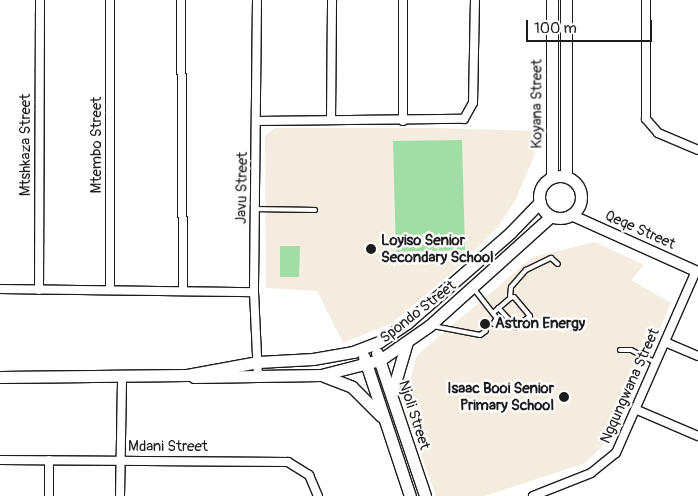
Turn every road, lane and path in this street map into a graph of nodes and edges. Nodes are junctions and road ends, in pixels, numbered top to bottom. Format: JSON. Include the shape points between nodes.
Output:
{"nodes":[{"id":1,"x":40,"y":0,"type":"edge"},
{"id":2,"x":110,"y":0,"type":"edge"},
{"id":3,"x":181,"y":0,"type":"edge"},
{"id":4,"x":257,"y":0,"type":"edge"},
{"id":5,"x":332,"y":0,"type":"edge"},
{"id":6,"x":403,"y":0,"type":"edge"},
{"id":7,"x":475,"y":0,"type":"edge"},
{"id":8,"x":552,"y":0,"type":"edge"},
{"id":9,"x":566,"y":0,"type":"edge"},
{"id":10,"x":646,"y":0,"type":"edge"},
{"id":11,"x":331,"y":120,"type":"junction"},
{"id":12,"x":256,"y":121,"type":"junction"},
{"id":13,"x":403,"y":121,"type":"junction"},
{"id":14,"x":698,"y":150,"type":"edge"},
{"id":15,"x":566,"y":176,"type":"junction"},
{"id":16,"x":552,"y":177,"type":"junction"},
{"id":17,"x":540,"y":202,"type":"junction"},
{"id":18,"x":255,"y":209,"type":"junction"},
{"id":19,"x":315,"y":210,"type":"dead end"},
{"id":20,"x":571,"y":215,"type":"junction"},
{"id":21,"x":551,"y":216,"type":"junction"},
{"id":22,"x":558,"y":264,"type":"dead end"},
{"id":23,"x":697,"y":272,"type":"edge"},
{"id":24,"x":472,"y":288,"type":"junction"},
{"id":25,"x":0,"y":289,"type":"edge"},
{"id":26,"x":40,"y":290,"type":"junction"},
{"id":27,"x":110,"y":290,"type":"junction"},
{"id":28,"x":183,"y":290,"type":"junction"},
{"id":29,"x":254,"y":292,"type":"junction"},
{"id":30,"x":510,"y":298,"type":"junction"},
{"id":31,"x":498,"y":308,"type":"junction"},
{"id":32,"x":493,"y":312,"type":"junction"},
{"id":33,"x":493,"y":324,"type":"dead end"},
{"id":34,"x":428,"y":326,"type":"junction"},
{"id":35,"x":486,"y":331,"type":"dead end"},
{"id":36,"x":407,"y":342,"type":"junction"},
{"id":37,"x":665,"y":342,"type":"junction"},
{"id":38,"x":374,"y":344,"type":"junction"},
{"id":39,"x":362,"y":349,"type":"junction"},
{"id":40,"x":620,"y":350,"type":"dead end"},
{"id":41,"x":698,"y":356,"type":"edge"},
{"id":42,"x":380,"y":360,"type":"junction"},
{"id":43,"x":258,"y":362,"type":"junction"},
{"id":44,"x":656,"y":363,"type":"junction"},
{"id":45,"x":366,"y":365,"type":"junction"},
{"id":46,"x":321,"y":375,"type":"junction"},
{"id":47,"x":187,"y":376,"type":"junction"},
{"id":48,"x":0,"y":377,"type":"edge"},
{"id":49,"x":122,"y":377,"type":"junction"},
{"id":50,"x":258,"y":377,"type":"junction"},
{"id":51,"x":391,"y":395,"type":"junction"},
{"id":52,"x":637,"y":410,"type":"junction"},
{"id":53,"x":384,"y":419,"type":"junction"},
{"id":54,"x":698,"y":436,"type":"edge"},
{"id":55,"x":0,"y":460,"type":"edge"},
{"id":56,"x":49,"y":460,"type":"junction"},
{"id":57,"x":119,"y":461,"type":"junction"},
{"id":58,"x":49,"y":496,"type":"edge"},
{"id":59,"x":120,"y":496,"type":"edge"},
{"id":60,"x":318,"y":496,"type":"edge"},
{"id":61,"x":410,"y":496,"type":"edge"},
{"id":62,"x":424,"y":496,"type":"edge"},
{"id":63,"x":533,"y":496,"type":"edge"}],
"edges":[{"from":1,"to":26,"type":"street","name":"Mtshkaza Street"},
{"from":2,"to":27,"type":"street","name":"Mtembo Street"},
{"from":3,"to":28,"type":"street"},
{"from":4,"to":12,"type":"street","name":"Javu Street"},
{"from":5,"to":11,"type":"street"},
{"from":6,"to":13,"type":"street"},
{"from":7,"to":13,"type":"street","via":[[472,107],[464,119]]},
{"from":8,"to":16,"type":"main road","name":"Koyana Street"},
{"from":9,"to":15,"type":"main road","name":"Koyana Street"},
{"from":10,"to":14,"type":"street","via":[[646,119],[658,133]]},
{"from":11,"to":12,"type":"street"},
{"from":11,"to":13,"type":"street"},
{"from":12,"to":18,"type":"street","name":"Javu Street"},
{"from":15,"to":16,"type":"main road"},
{"from":15,"to":20,"type":"main road","via":[[574,181],[582,194],[580,204]]},
{"from":16,"to":17,"type":"main road","via":[[541,187]]},
{"from":17,"to":21,"type":"main road"},
{"from":17,"to":38,"type":"main road","name":"Spondo Street","via":[[439,296],[407,323]]},
{"from":18,"to":19,"type":"lane"},
{"from":18,"to":29,"type":"street","name":"Javu Street"},
{"from":20,"to":21,"type":"main road"},
{"from":20,"to":23,"type":"street","name":"Qeqe Street"},
{"from":21,"to":24,"type":"main road","name":"Spondo Street"},
{"from":22,"to":30,"type":"lane","via":[[551,258],[526,270],[511,287]]},
{"from":23,"to":37,"type":"street","name":"Ngqungwana Street"},
{"from":24,"to":32,"type":"lane"},
{"from":24,"to":34,"type":"main road","name":"Spondo Street"},
{"from":25,"to":26,"type":"street"},
{"from":26,"to":27,"type":"street"},
{"from":27,"to":28,"type":"street"},
{"from":28,"to":29,"type":"street"},
{"from":29,"to":43,"type":"street","name":"Javu Street"},
{"from":30,"to":31,"type":"lane"},
{"from":30,"to":31,"type":"lane","via":[[517,298],[524,305],[529,312],[528,319],[516,327]]},
{"from":31,"to":32,"type":"lane"},
{"from":32,"to":33,"type":"lane","via":[[497,319]]},
{"from":34,"to":35,"type":"lane","via":[[480,334]]},
{"from":34,"to":36,"type":"main road","name":"Spondo Street"},
{"from":36,"to":42,"type":"main road","name":"Spondo Street"},
{"from":36,"to":51,"type":"main road"},
{"from":37,"to":41,"type":"street"},
{"from":37,"to":44,"type":"street","name":"Ngqungwana Street"},
{"from":38,"to":39,"type":"main road","name":"Spondo Street"},
{"from":38,"to":42,"type":"main road","name":"Njoli Street"},
{"from":39,"to":43,"type":"main road","name":"Spondo Street","via":[[313,359]]},
{"from":39,"to":45,"type":"main road","name":"Njoli Street"},
{"from":40,"to":44,"type":"lane","via":[[631,350]]},
{"from":42,"to":45,"type":"main road","name":"Spondo Street"},
{"from":42,"to":51,"type":"main road","name":"Njoli Street"},
{"from":43,"to":47,"type":"main road","name":"Spondo Street"},
{"from":43,"to":50,"type":"street","name":"Javu Street"},
{"from":44,"to":52,"type":"street","name":"Ngqungwana Street"},
{"from":45,"to":46,"type":"main road","name":"Spondo Street"},
{"from":45,"to":53,"type":"main road","name":"Njoli Street"},
{"from":46,"to":50,"type":"main road","name":"Spondo Street"},
{"from":46,"to":53,"type":"main road","via":[[352,387]]},
{"from":47,"to":49,"type":"main road","name":"Spondo Street"},
{"from":47,"to":50,"type":"main road","name":"Spondo Street","via":[[215,379]]},
{"from":48,"to":49,"type":"main road","name":"Spondo Street"},
{"from":49,"to":57,"type":"street"},
{"from":51,"to":62,"type":"main road","name":"Njoli Street"},
{"from":52,"to":54,"type":"street"},
{"from":52,"to":63,"type":"street","name":"Ngqungwana Street","via":[[620,447],[601,466],[573,482]]},
{"from":53,"to":61,"type":"main road","name":"Njoli Street"},
{"from":55,"to":56,"type":"street","name":"Mdani Street"},
{"from":56,"to":57,"type":"street","name":"Mdani Street"},
{"from":56,"to":58,"type":"street"},
{"from":57,"to":59,"type":"street"},
{"from":57,"to":60,"type":"street","name":"Mdani Street","via":[[288,462],[309,475]]}]}
